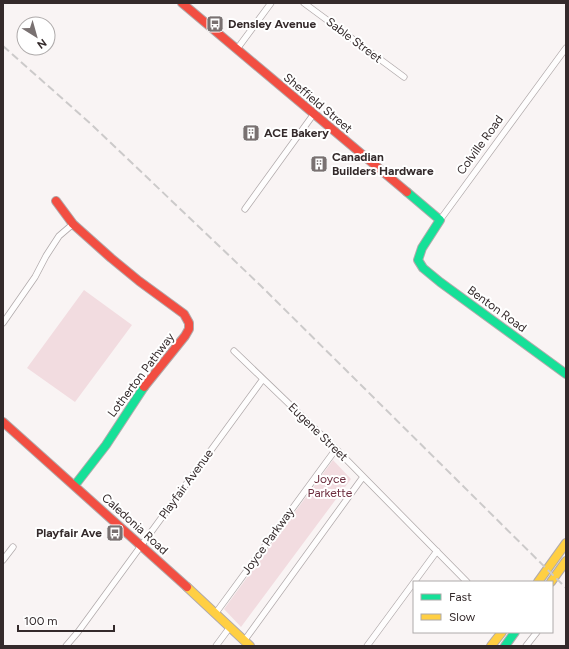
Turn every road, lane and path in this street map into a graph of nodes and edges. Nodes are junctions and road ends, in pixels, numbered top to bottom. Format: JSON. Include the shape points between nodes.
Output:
{"nodes":[{"id":1,"x":182,"y":3,"type":"edge"},
{"id":2,"x":271,"y":3,"type":"edge"},
{"id":3,"x":304,"y":3,"type":"edge"},
{"id":4,"x":566,"y":48,"type":"edge"},
{"id":5,"x":237,"y":49,"type":"junction"},
{"id":6,"x":404,"y":77,"type":"dead end"},
{"id":7,"x":313,"y":114,"type":"junction"},
{"id":8,"x":56,"y":201,"type":"dead end"},
{"id":9,"x":245,"y":209,"type":"dead end"},
{"id":10,"x":440,"y":220,"type":"junction"},
{"id":11,"x":73,"y":224,"type":"junction"},
{"id":12,"x":418,"y":260,"type":"joint"},
{"id":13,"x":3,"y":323,"type":"edge"},
{"id":14,"x":234,"y":351,"type":"dead end"},
{"id":15,"x":566,"y":374,"type":"edge"},
{"id":16,"x":263,"y":378,"type":"junction"},
{"id":17,"x":3,"y":422,"type":"edge"},
{"id":18,"x":336,"y":449,"type":"junction"},
{"id":19,"x":363,"y":477,"type":"junction"},
{"id":20,"x":75,"y":485,"type":"junction"},
{"id":21,"x":566,"y":543,"type":"edge"},
{"id":22,"x":141,"y":545,"type":"junction"},
{"id":23,"x":13,"y":547,"type":"dead end"},
{"id":24,"x":436,"y":551,"type":"junction"},
{"id":25,"x":3,"y":560,"type":"edge"},
{"id":26,"x":566,"y":561,"type":"edge"},
{"id":27,"x":414,"y":581,"type":"edge"},
{"id":28,"x":467,"y":581,"type":"edge"},
{"id":29,"x":539,"y":581,"type":"edge"},
{"id":30,"x":552,"y":581,"type":"edge"},
{"id":31,"x":413,"y":583,"type":"edge"},
{"id":32,"x":215,"y":614,"type":"junction"},
{"id":33,"x":230,"y":627,"type":"junction"},
{"id":34,"x":501,"y":633,"type":"edge"},
{"id":35,"x":514,"y":633,"type":"edge"},
{"id":36,"x":536,"y":633,"type":"edge"},
{"id":37,"x":247,"y":643,"type":"edge"},
{"id":38,"x":66,"y":646,"type":"edge"},
{"id":39,"x":216,"y":646,"type":"edge"},
{"id":40,"x":367,"y":646,"type":"edge"},
{"id":41,"x":491,"y":646,"type":"edge"},
{"id":42,"x":505,"y":646,"type":"edge"},
{"id":43,"x":526,"y":646,"type":"edge"}],
"edges":[{"from":1,"to":5,"type":"street","name":"Sheffield Street"},
{"from":2,"to":5,"type":"street"},
{"from":3,"to":6,"type":"street","name":"Sable Street"},
{"from":4,"to":10,"type":"street","name":"Colville Road"},
{"from":5,"to":7,"type":"street","name":"Sheffield Street"},
{"from":7,"to":9,"type":"street"},
{"from":7,"to":10,"type":"street","name":"Sheffield Street"},
{"from":8,"to":11,"type":"street","name":"Lotherton Pathway"},
{"from":10,"to":12,"type":"street","name":"Colville Road","via":[[422,248]]},
{"from":11,"to":13,"type":"street","via":[[59,236],[35,277]]},
{"from":11,"to":20,"type":"street","name":"Lotherton Pathway","via":[[139,281],[184,314],[189,323],[185,336],[140,392],[106,445]]},
{"from":12,"to":15,"type":"street","name":"Benton Road","via":[[436,279]]},
{"from":14,"to":16,"type":"street","name":"Eugene Street"},
{"from":16,"to":18,"type":"street","name":"Eugene Street"},
{"from":16,"to":22,"type":"street","name":"Playfair Avenue"},
{"from":17,"to":20,"type":"street","name":"Caledonia Road"},
{"from":18,"to":19,"type":"street","name":"Eugene Street"},
{"from":18,"to":32,"type":"street","name":"Joyce Parkway"},
{"from":19,"to":24,"type":"street","name":"Eugene Street"},
{"from":19,"to":37,"type":"street"},
{"from":20,"to":22,"type":"street","name":"Caledonia Road"},
{"from":21,"to":29,"type":"street"},
{"from":22,"to":32,"type":"street","name":"Caledonia Road"},
{"from":22,"to":38,"type":"street","name":"Playfair Avenue"},
{"from":23,"to":25,"type":"street"},
{"from":24,"to":27,"type":"street"},
{"from":24,"to":28,"type":"street","name":"Eugene Street"},
{"from":26,"to":30,"type":"street"},
{"from":31,"to":40,"type":"street"},
{"from":32,"to":33,"type":"street","name":"Caledonia Road"},
{"from":33,"to":37,"type":"street","name":"Caledonia Road"},
{"from":33,"to":39,"type":"street"},
{"from":34,"to":41,"type":"street"},
{"from":35,"to":42,"type":"street"},
{"from":36,"to":43,"type":"street"}]}
